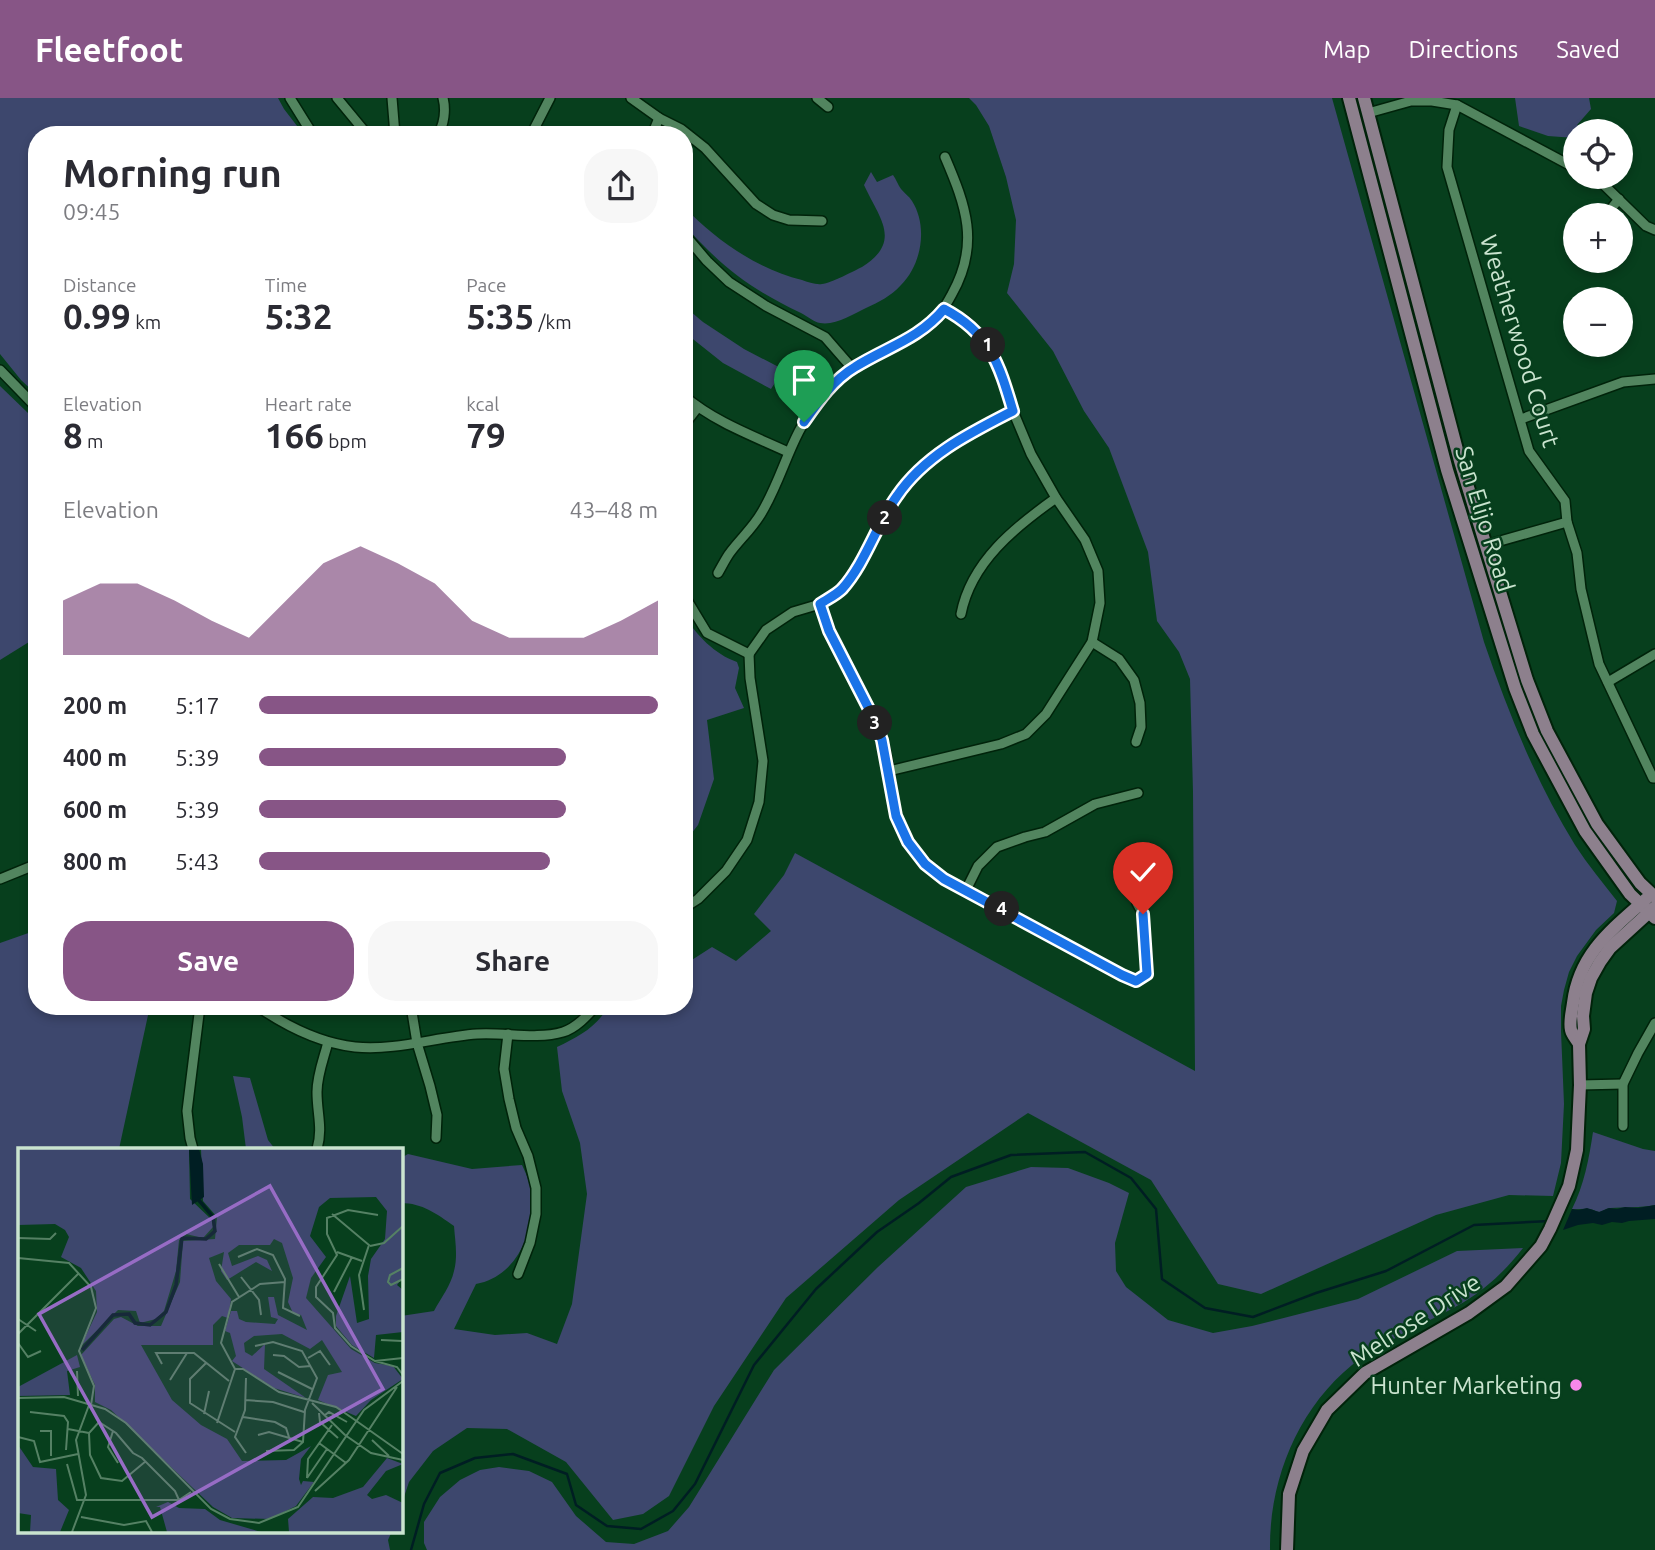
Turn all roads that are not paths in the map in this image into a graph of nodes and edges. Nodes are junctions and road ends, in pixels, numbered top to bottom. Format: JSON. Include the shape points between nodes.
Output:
{"nodes":[{"id":1,"x":290,"y":98,"type":"edge"},
{"id":2,"x":337,"y":98,"type":"edge"},
{"id":3,"x":392,"y":98,"type":"edge"},
{"id":4,"x":443,"y":98,"type":"edge"},
{"id":5,"x":550,"y":98,"type":"edge"},
{"id":6,"x":631,"y":98,"type":"edge"},
{"id":7,"x":817,"y":98,"type":"edge"},
{"id":8,"x":1349,"y":98,"type":"edge"},
{"id":9,"x":1364,"y":98,"type":"edge"},
{"id":10,"x":1457,"y":106,"type":"junction"},
{"id":11,"x":828,"y":107,"type":"dead end"},
{"id":12,"x":1368,"y":113,"type":"junction"},
{"id":13,"x":659,"y":118,"type":"junction"},
{"id":14,"x":307,"y":126,"type":"edge"},
{"id":15,"x":360,"y":126,"type":"edge"},
{"id":16,"x":394,"y":126,"type":"edge"},
{"id":17,"x":441,"y":126,"type":"edge"},
{"id":18,"x":536,"y":126,"type":"edge"},
{"id":19,"x":656,"y":126,"type":"edge"},
{"id":20,"x":675,"y":126,"type":"edge"},
{"id":21,"x":693,"y":138,"type":"edge"},
{"id":22,"x":945,"y":157,"type":"dead end"},
{"id":23,"x":1563,"y":162,"type":"edge"},
{"id":24,"x":1608,"y":189,"type":"edge"},
{"id":25,"x":1619,"y":199,"type":"junction"},
{"id":26,"x":1616,"y":203,"type":"edge"},
{"id":27,"x":821,"y":222,"type":"dead end"},
{"id":28,"x":1655,"y":230,"type":"edge"},
{"id":29,"x":693,"y":245,"type":"edge"},
{"id":30,"x":944,"y":309,"type":"junction"},
{"id":31,"x":852,"y":368,"type":"junction"},
{"id":32,"x":0,"y":370,"type":"edge"},
{"id":33,"x":1655,"y":379,"type":"edge"},
{"id":34,"x":28,"y":399,"type":"edge"},
{"id":35,"x":693,"y":403,"type":"edge"},
{"id":36,"x":698,"y":407,"type":"junction"},
{"id":37,"x":1013,"y":411,"type":"junction"},
{"id":38,"x":693,"y":413,"type":"edge"},
{"id":39,"x":1521,"y":419,"type":"junction"},
{"id":40,"x":788,"y":452,"type":"junction"},
{"id":41,"x":1056,"y":498,"type":"junction"},
{"id":42,"x":1567,"y":522,"type":"junction"},
{"id":43,"x":1486,"y":545,"type":"junction"},
{"id":44,"x":718,"y":573,"type":"dead end"},
{"id":45,"x":820,"y":604,"type":"junction"},
{"id":46,"x":693,"y":610,"type":"edge"},
{"id":47,"x":961,"y":614,"type":"dead end"},
{"id":48,"x":1092,"y":642,"type":"junction"},
{"id":49,"x":749,"y":654,"type":"junction"},
{"id":50,"x":1655,"y":654,"type":"edge"},
{"id":51,"x":1608,"y":682,"type":"junction"},
{"id":52,"x":1136,"y":742,"type":"dead end"},
{"id":53,"x":889,"y":771,"type":"junction"},
{"id":54,"x":1654,"y":778,"type":"edge"},
{"id":55,"x":1138,"y":793,"type":"dead end"},
{"id":56,"x":28,"y":868,"type":"edge"},
{"id":57,"x":0,"y":879,"type":"edge"},
{"id":58,"x":966,"y":890,"type":"junction"},
{"id":59,"x":1654,"y":894,"type":"edge"},
{"id":60,"x":693,"y":902,"type":"edge"},
{"id":61,"x":1138,"y":903,"type":"dead end"},
{"id":62,"x":1650,"y":910,"type":"edge"},
{"id":63,"x":199,"y":1015,"type":"edge"},
{"id":64,"x":272,"y":1015,"type":"edge"},
{"id":65,"x":412,"y":1015,"type":"edge"},
{"id":66,"x":588,"y":1015,"type":"edge"},
{"id":67,"x":1655,"y":1023,"type":"edge"},
{"id":68,"x":508,"y":1034,"type":"junction"},
{"id":69,"x":328,"y":1042,"type":"junction"},
{"id":70,"x":417,"y":1043,"type":"junction"},
{"id":71,"x":1623,"y":1084,"type":"junction"},
{"id":72,"x":1580,"y":1085,"type":"junction"},
{"id":73,"x":1623,"y":1126,"type":"dead end"},
{"id":74,"x":436,"y":1138,"type":"dead end"},
{"id":75,"x":193,"y":1148,"type":"edge"},
{"id":76,"x":317,"y":1148,"type":"edge"},
{"id":77,"x":517,"y":1274,"type":"dead end"},
{"id":78,"x":1287,"y":1550,"type":"edge"}],
"edges":[{"from":1,"to":14,"type":"street"},
{"from":2,"to":15,"type":"street"},
{"from":3,"to":16,"type":"street"},
{"from":4,"to":17,"type":"street"},
{"from":5,"to":18,"type":"street"},
{"from":6,"to":13,"type":"street"},
{"from":7,"to":11,"type":"street"},
{"from":8,"to":62,"type":"main road","name":"San Elijo Road","via":[[1447,470],[1532,734],[1584,831],[1630,894]]},
{"from":9,"to":12,"type":"main road","name":"San Elijo Road"},
{"from":10,"to":12,"type":"street","via":[[1411,101]]},
{"from":10,"to":23,"type":"street"},
{"from":10,"to":39,"type":"street","name":"Weatherwood Court","via":[[1449,130],[1447,167]]},
{"from":12,"to":43,"type":"main road","name":"San Elijo Road"},
{"from":13,"to":19,"type":"street"},
{"from":13,"to":20,"type":"street"},
{"from":21,"to":27,"type":"street","via":[[764,210],[789,220]]},
{"from":22,"to":30,"type":"street","via":[[961,195],[968,233],[958,284]]},
{"from":24,"to":25,"type":"street"},
{"from":25,"to":26,"type":"street"},
{"from":25,"to":28,"type":"street"},
{"from":29,"to":31,"type":"street","via":[[729,282],[825,337]]},
{"from":30,"to":31,"type":"street","via":[[921,332]]},
{"from":30,"to":37,"type":"street","via":[[966,321],[987,344]]},
{"from":31,"to":40,"type":"street","via":[[818,401]]},
{"from":32,"to":34,"type":"street"},
{"from":33,"to":39,"type":"street","via":[[1623,382]]},
{"from":35,"to":36,"type":"street"},
{"from":36,"to":38,"type":"street"},
{"from":36,"to":40,"type":"street"},
{"from":37,"to":41,"type":"street"},
{"from":37,"to":45,"type":"street","via":[[956,441],[922,468],[897,496],[841,590]]},
{"from":39,"to":42,"type":"street","name":"Weatherwood Court","via":[[1529,451],[1565,501]]},
{"from":40,"to":44,"type":"street","via":[[762,512]]},
{"from":41,"to":47,"type":"street","via":[[996,549],[976,574]]},
{"from":41,"to":48,"type":"street","via":[[1085,540],[1098,571],[1100,603]]},
{"from":42,"to":43,"type":"street"},
{"from":42,"to":51,"type":"street","name":"Weatherwood Court","via":[[1599,664]]},
{"from":43,"to":59,"type":"main road","name":"San Elijo Road","via":[[1527,680],[1548,731],[1597,824],[1640,883]]},
{"from":45,"to":49,"type":"street","via":[[793,612],[766,630]]},
{"from":45,"to":53,"type":"street","via":[[872,715]]},
{"from":46,"to":49,"type":"street","via":[[707,633]]},
{"from":48,"to":52,"type":"street","via":[[1119,659],[1134,680],[1141,727]]},
{"from":48,"to":53,"type":"street","via":[[1046,714],[1026,734]]},
{"from":49,"to":60,"type":"street","via":[[764,761],[759,802],[747,840],[726,871]]},
{"from":50,"to":51,"type":"street"},
{"from":51,"to":54,"type":"street","name":"Weatherwood Court"},
{"from":53,"to":58,"type":"street","via":[[896,816],[908,842],[925,864]]},
{"from":55,"to":58,"type":"street","via":[[1095,804],[1045,832],[997,848],[978,866]]},
{"from":56,"to":57,"type":"street"},
{"from":58,"to":61,"type":"street","via":[[1136,981],[1147,974],[1143,914]]},
{"from":59,"to":62,"type":"main road","name":"Melrose Drive"},
{"from":62,"to":72,"type":"main road","name":"Melrose Drive","via":[[1610,948],[1591,978],[1579,1044]]},
{"from":63,"to":75,"type":"street","via":[[187,1111]]},
{"from":64,"to":69,"type":"street"},
{"from":65,"to":70,"type":"street"},
{"from":66,"to":68,"type":"street","via":[[565,1032]]},
{"from":67,"to":71,"type":"street"},
{"from":68,"to":70,"type":"street"},
{"from":68,"to":77,"type":"street","via":[[504,1069],[509,1099],[536,1188],[530,1243]]},
{"from":69,"to":70,"type":"street","via":[[384,1048]]},
{"from":69,"to":76,"type":"street","via":[[317,1090],[321,1135]]},
{"from":70,"to":74,"type":"street","via":[[437,1115]]},
{"from":71,"to":72,"type":"street"},
{"from":71,"to":73,"type":"street"},
{"from":72,"to":78,"type":"main road","name":"Melrose Drive","via":[[1577,1150],[1569,1186],[1541,1246],[1506,1286],[1469,1313],[1365,1373],[1327,1410],[1303,1451],[1289,1493]]}]}
